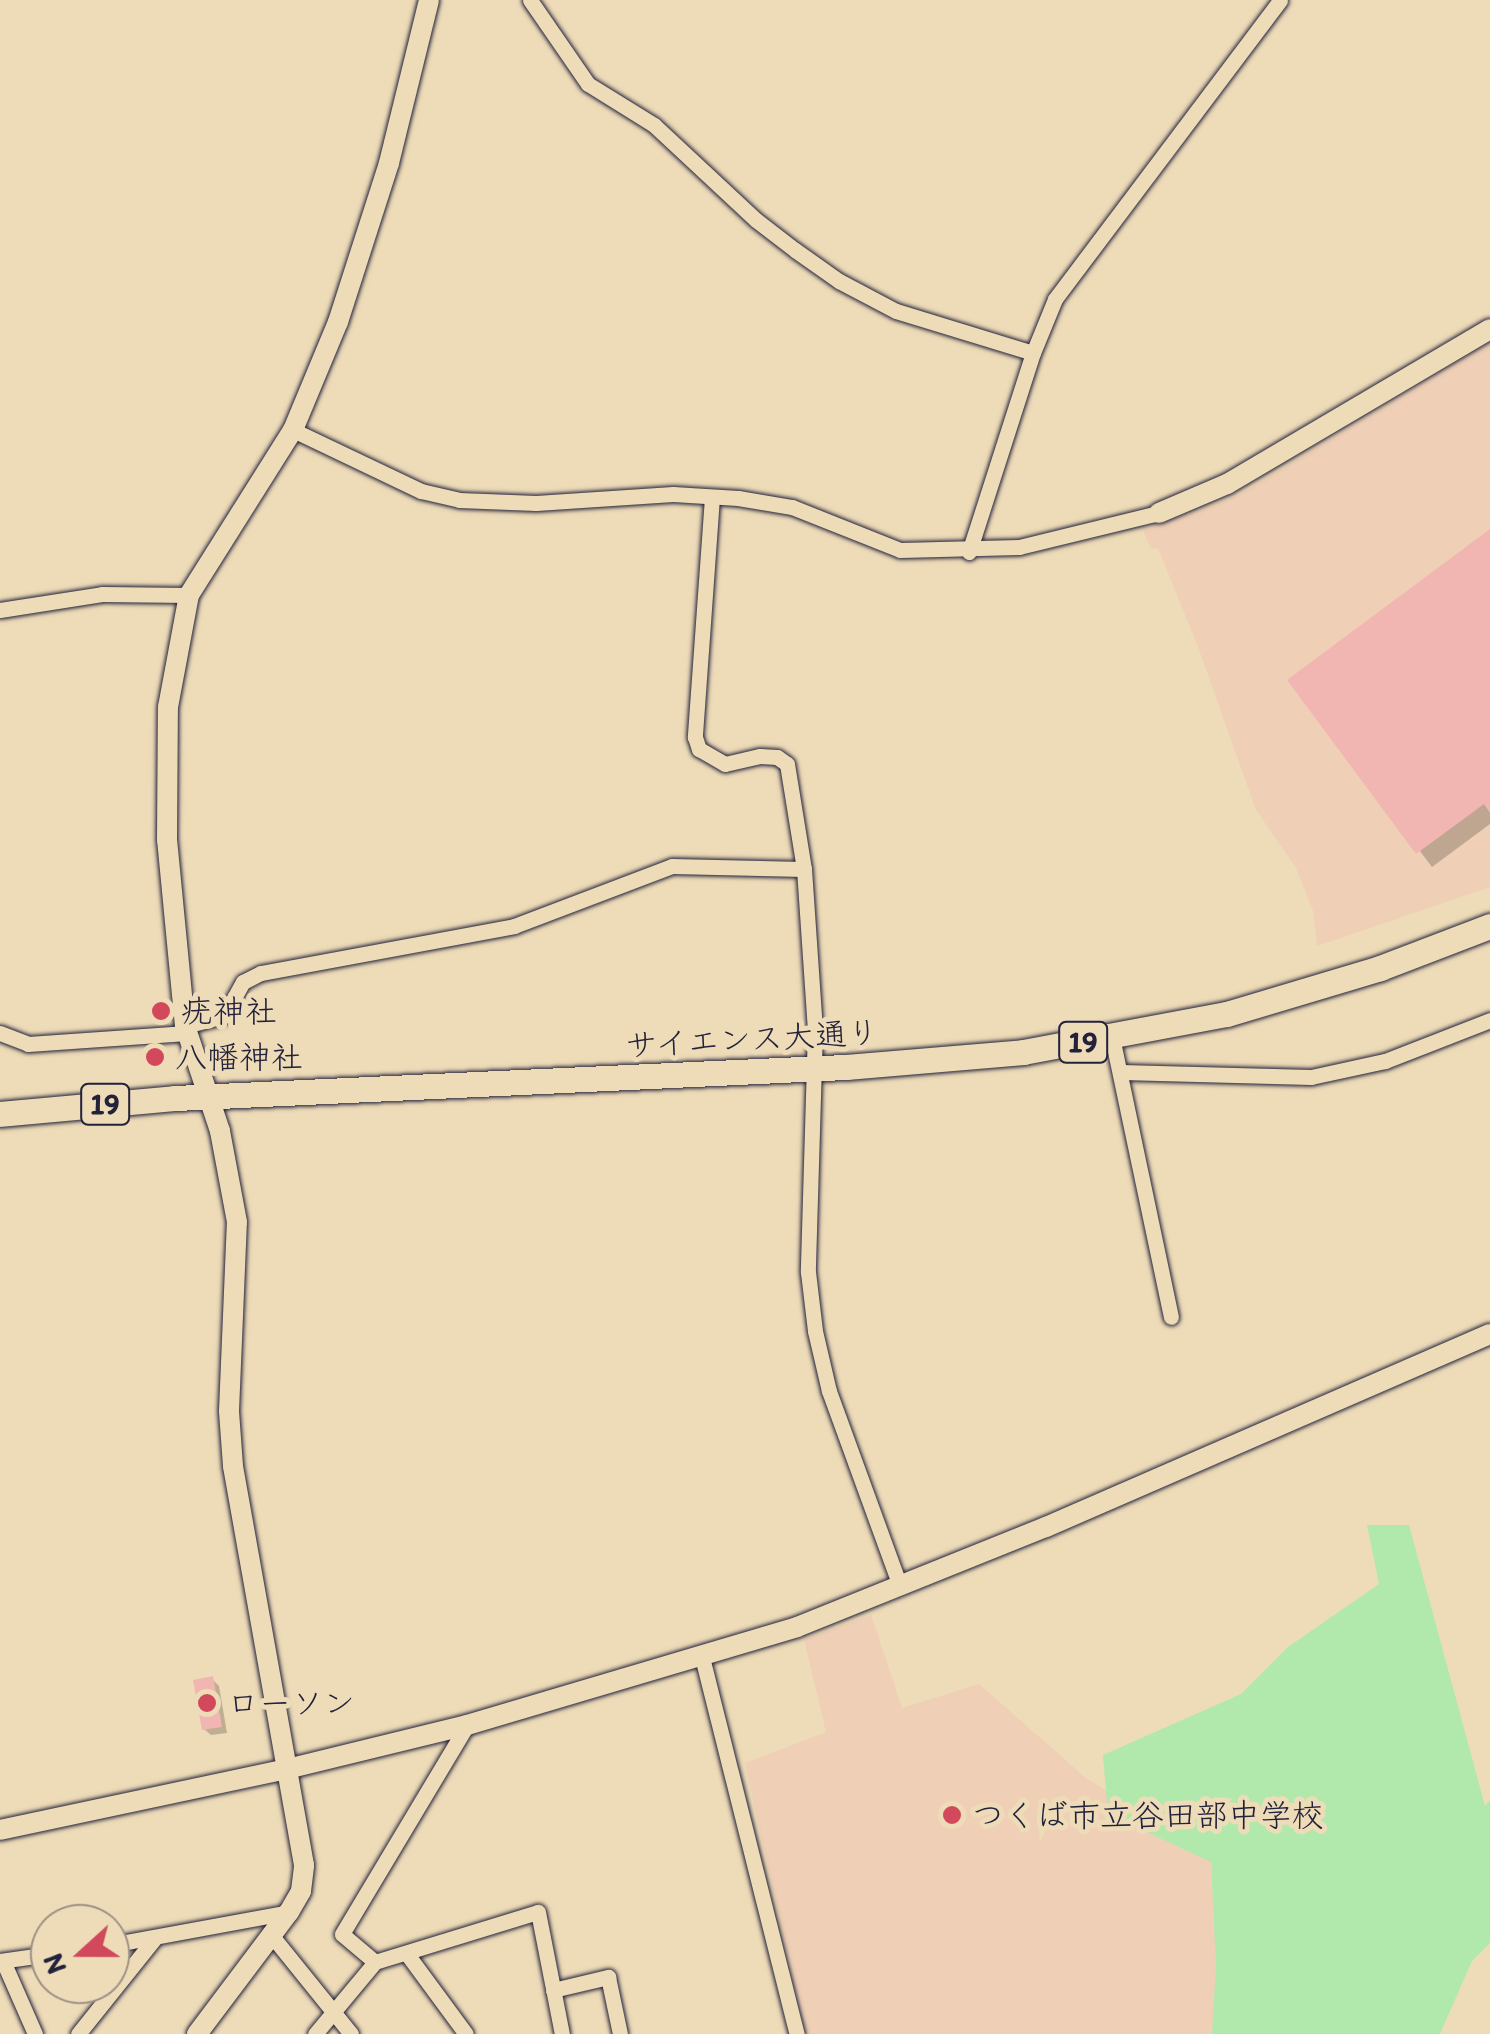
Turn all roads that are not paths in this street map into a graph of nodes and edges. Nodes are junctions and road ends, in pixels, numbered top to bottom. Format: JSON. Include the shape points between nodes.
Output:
{"nodes":[{"id":1,"x":429,"y":0,"type":"edge"},
{"id":2,"x":530,"y":0,"type":"edge"},
{"id":3,"x":1280,"y":0,"type":"edge"},
{"id":4,"x":1490,"y":328,"type":"edge"},
{"id":5,"x":1032,"y":353,"type":"junction"},
{"id":6,"x":294,"y":430,"type":"junction"},
{"id":7,"x":712,"y":497,"type":"junction"},
{"id":8,"x":1159,"y":513,"type":"joint"},
{"id":9,"x":969,"y":552,"type":"junction"},
{"id":10,"x":189,"y":595,"type":"junction"},
{"id":11,"x":0,"y":610,"type":"edge"},
{"id":12,"x":804,"y":869,"type":"junction"},
{"id":13,"x":1490,"y":926,"type":"edge"},
{"id":14,"x":1490,"y":1020,"type":"edge"},
{"id":15,"x":186,"y":1030,"type":"junction"},
{"id":16,"x":0,"y":1033,"type":"edge"},
{"id":17,"x":1112,"y":1038,"type":"junction"},
{"id":18,"x":815,"y":1068,"type":"junction"},
{"id":19,"x":1122,"y":1072,"type":"junction"},
{"id":20,"x":209,"y":1097,"type":"junction"},
{"id":21,"x":0,"y":1114,"type":"edge"},
{"id":22,"x":1171,"y":1317,"type":"dead end"},
{"id":23,"x":1490,"y":1334,"type":"edge"},
{"id":24,"x":900,"y":1586,"type":"junction"},
{"id":25,"x":702,"y":1657,"type":"junction"},
{"id":26,"x":467,"y":1725,"type":"junction"},
{"id":27,"x":287,"y":1769,"type":"junction"},
{"id":28,"x":0,"y":1830,"type":"edge"},
{"id":29,"x":289,"y":1912,"type":"junction"},
{"id":30,"x":272,"y":1936,"type":"junction"},
{"id":31,"x":154,"y":1939,"type":"junction"},
{"id":32,"x":130,"y":1942,"type":"edge"},
{"id":33,"x":407,"y":1954,"type":"junction"},
{"id":34,"x":30,"y":1957,"type":"edge"},
{"id":35,"x":2,"y":1961,"type":"edge"},
{"id":36,"x":375,"y":1962,"type":"junction"},
{"id":37,"x":553,"y":1990,"type":"junction"},
{"id":38,"x":333,"y":2011,"type":"junction"},
{"id":39,"x":35,"y":2034,"type":"edge"},
{"id":40,"x":78,"y":2034,"type":"edge"},
{"id":41,"x":197,"y":2034,"type":"edge"},
{"id":42,"x":315,"y":2034,"type":"edge"},
{"id":43,"x":352,"y":2034,"type":"edge"},
{"id":44,"x":466,"y":2034,"type":"edge"},
{"id":45,"x":562,"y":2034,"type":"edge"},
{"id":46,"x":620,"y":2034,"type":"edge"},
{"id":47,"x":797,"y":2034,"type":"edge"}],
"edges":[{"from":1,"to":6,"type":"street","via":[[390,163]]},
{"from":2,"to":5,"type":"street","via":[[588,84],[654,125],[756,220],[810,260],[896,311]]},
{"from":3,"to":5,"type":"street","via":[[1055,299]]},
{"from":4,"to":8,"type":"street","via":[[1227,484]]},
{"from":5,"to":9,"type":"street"},
{"from":6,"to":7,"type":"street","via":[[421,491],[459,500]]},
{"from":6,"to":10,"type":"street"},
{"from":7,"to":9,"type":"street","via":[[792,507],[900,550]]},
{"from":7,"to":12,"type":"street","via":[[695,736],[699,749],[725,764],[760,756],[787,764]]},
{"from":8,"to":9,"type":"street","via":[[1019,548]]},
{"from":10,"to":11,"type":"street","via":[[102,594]]},
{"from":10,"to":15,"type":"street","via":[[168,726],[168,840]]},
{"from":12,"to":15,"type":"street","via":[[672,866],[514,926],[261,974],[243,982],[224,1016]]},
{"from":12,"to":18,"type":"street"},
{"from":13,"to":17,"type":"main road","name":"サイエンス大通り","number":"19","via":[[1322,986]]},
{"from":14,"to":19,"type":"street","via":[[1385,1061],[1311,1078]]},
{"from":15,"to":16,"type":"street","via":[[28,1044]]},
{"from":15,"to":20,"type":"street"},
{"from":17,"to":18,"type":"main road","name":"サイエンス大通り","number":"19","via":[[980,1057]]},
{"from":17,"to":19,"type":"street"},
{"from":18,"to":20,"type":"main road","name":"サイエンス大通り","number":"19"},
{"from":18,"to":24,"type":"street","via":[[808,1272],[815,1331],[829,1392]]},
{"from":19,"to":22,"type":"street"},
{"from":20,"to":21,"type":"main road","name":"サイエンス大通り","number":"19"},
{"from":20,"to":27,"type":"street","via":[[237,1222],[232,1466]]},
{"from":23,"to":24,"type":"street"},
{"from":24,"to":25,"type":"street"},
{"from":25,"to":26,"type":"street"},
{"from":25,"to":47,"type":"street"},
{"from":26,"to":27,"type":"street"},
{"from":26,"to":36,"type":"street","via":[[342,1934]]},
{"from":27,"to":28,"type":"street"},
{"from":27,"to":29,"type":"street","via":[[304,1865],[301,1892]]},
{"from":29,"to":30,"type":"street"},
{"from":29,"to":31,"type":"street"},
{"from":30,"to":38,"type":"street"},
{"from":30,"to":41,"type":"street"},
{"from":31,"to":32,"type":"street"},
{"from":31,"to":40,"type":"street"},
{"from":33,"to":36,"type":"street"},
{"from":33,"to":37,"type":"street","via":[[538,1912]]},
{"from":33,"to":44,"type":"street"},
{"from":34,"to":35,"type":"street"},
{"from":35,"to":39,"type":"street"},
{"from":36,"to":38,"type":"street"},
{"from":37,"to":45,"type":"street"},
{"from":37,"to":46,"type":"street","via":[[608,1977]]},
{"from":38,"to":42,"type":"street"},
{"from":38,"to":43,"type":"street"}]}
